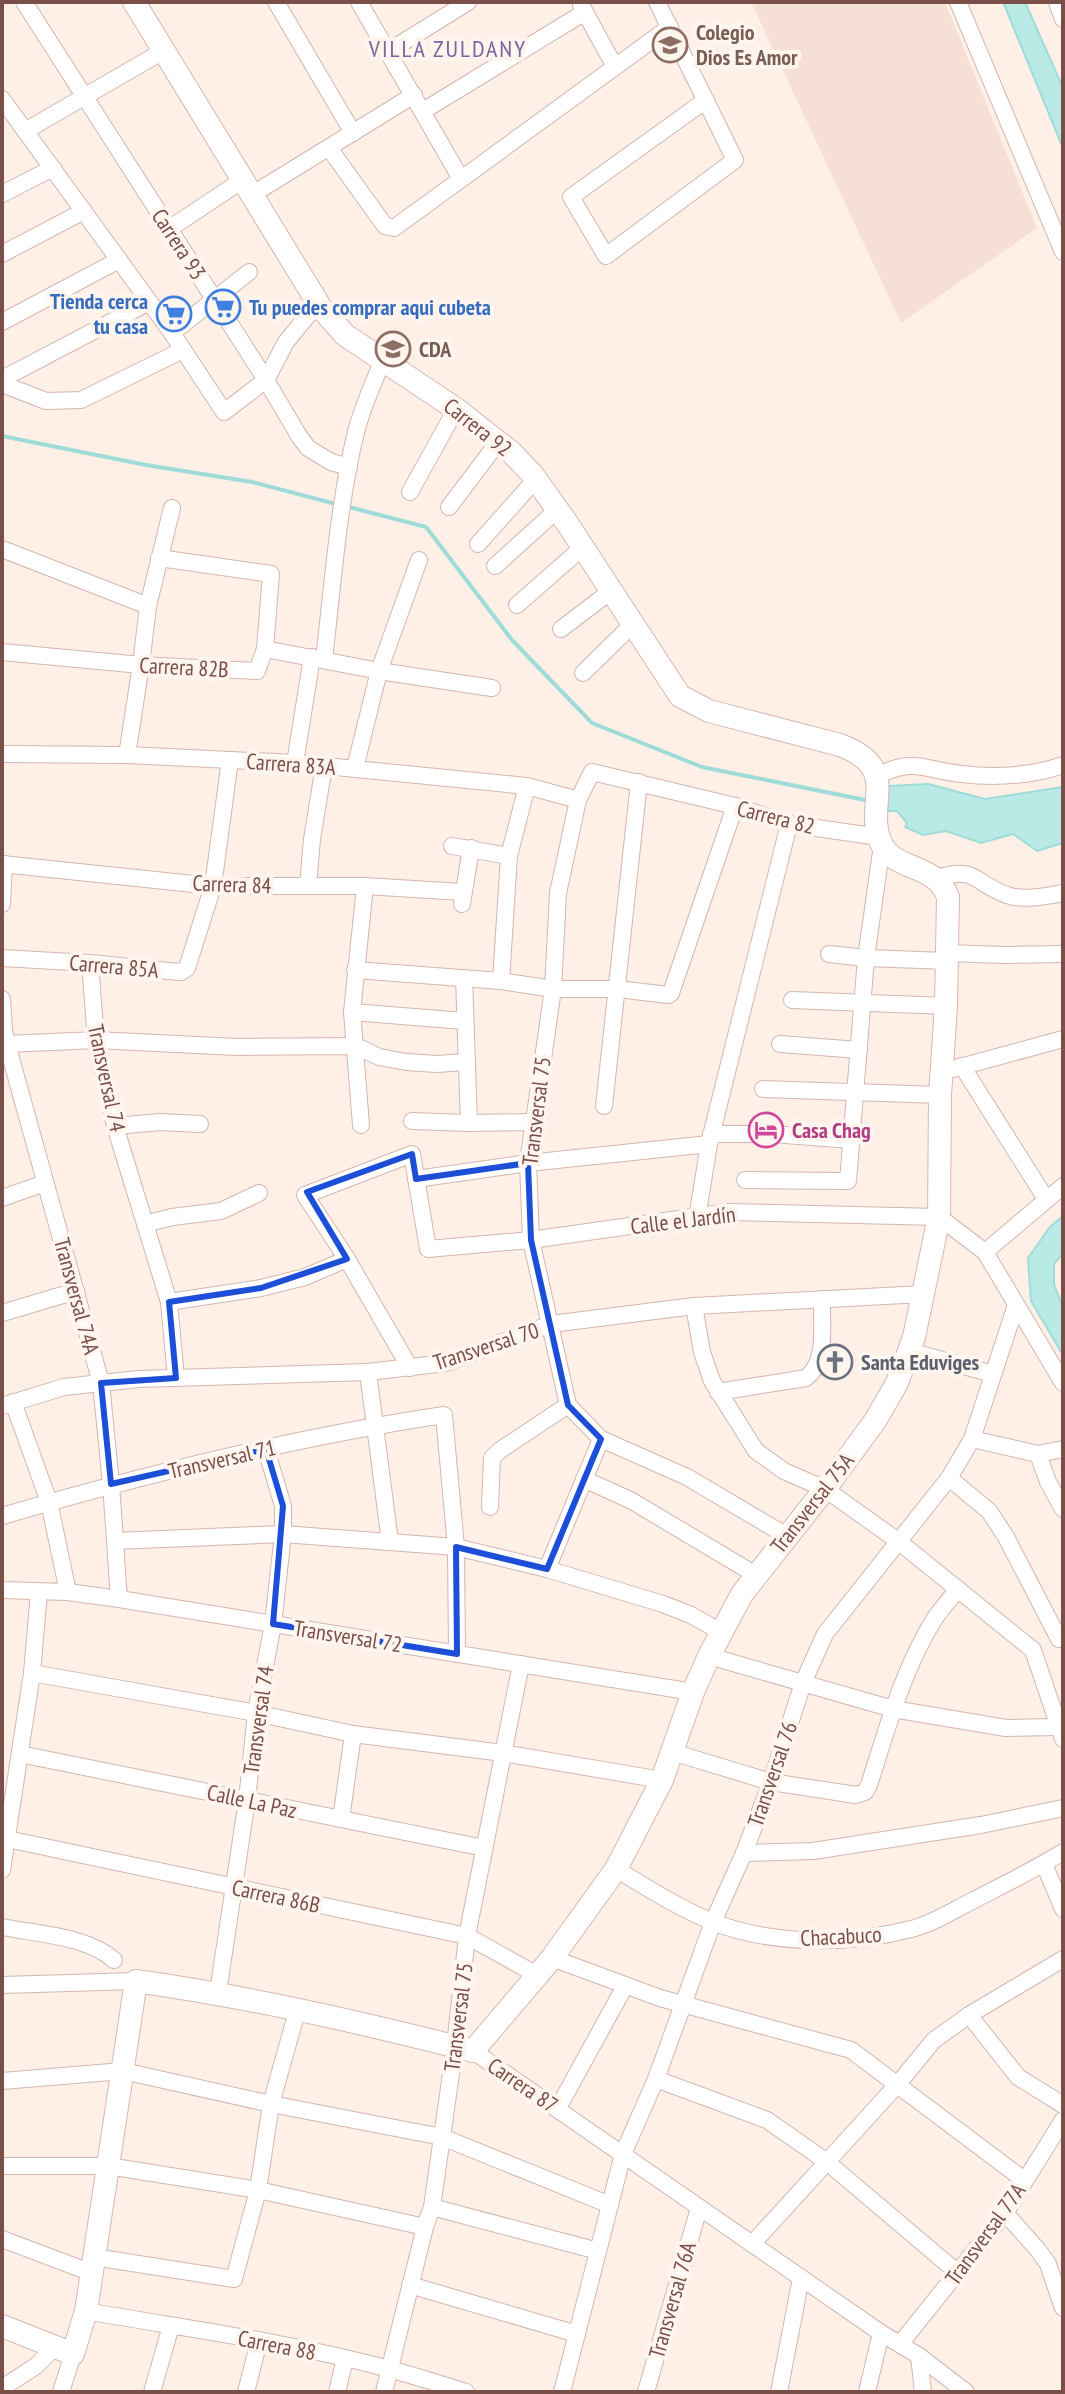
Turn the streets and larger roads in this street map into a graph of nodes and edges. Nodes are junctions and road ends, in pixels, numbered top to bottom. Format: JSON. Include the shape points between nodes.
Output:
{"nodes":[{"id":1,"x":24,"y":2,"type":"edge"},
{"id":2,"x":134,"y":2,"type":"edge"},
{"id":3,"x":276,"y":2,"type":"edge"},
{"id":4,"x":359,"y":2,"type":"edge"},
{"id":5,"x":468,"y":2,"type":"edge"},
{"id":6,"x":657,"y":2,"type":"edge"},
{"id":7,"x":958,"y":2,"type":"edge"},
{"id":8,"x":1057,"y":2,"type":"edge"},
{"id":9,"x":582,"y":7,"type":"edge"},
{"id":10,"x":1063,"y":19,"type":"edge"},
{"id":11,"x":670,"y":27,"type":"junction"},
{"id":12,"x":165,"y":50,"type":"junction"},
{"id":13,"x":389,"y":51,"type":"junction"},
{"id":14,"x":615,"y":67,"type":"junction"},
{"id":15,"x":414,"y":95,"type":"junction"},
{"id":16,"x":84,"y":96,"type":"junction"},
{"id":17,"x":2,"y":99,"type":"edge"},
{"id":18,"x":706,"y":100,"type":"junction"},
{"id":19,"x":423,"y":111,"type":"junction"},
{"id":20,"x":22,"y":126,"type":"junction"},
{"id":21,"x":2,"y":129,"type":"edge"},
{"id":22,"x":353,"y":133,"type":"junction"},
{"id":23,"x":329,"y":148,"type":"junction"},
{"id":24,"x":53,"y":168,"type":"junction"},
{"id":25,"x":461,"y":179,"type":"junction"},
{"id":26,"x":248,"y":186,"type":"junction"},
{"id":27,"x":2,"y":194,"type":"edge"},
{"id":28,"x":84,"y":211,"type":"junction"},
{"id":29,"x":169,"y":229,"type":"junction"},
{"id":30,"x":1063,"y":252,"type":"edge"},
{"id":31,"x":2,"y":254,"type":"edge"},
{"id":32,"x":119,"y":260,"type":"junction"},
{"id":33,"x":249,"y":272,"type":"dead end"},
{"id":34,"x":214,"y":299,"type":"junction"},
{"id":35,"x":149,"y":302,"type":"junction"},
{"id":36,"x":321,"y":308,"type":"junction"},
{"id":37,"x":2,"y":322,"type":"edge"},
{"id":38,"x":172,"y":333,"type":"junction"},
{"id":39,"x":183,"y":350,"type":"junction"},
{"id":40,"x":382,"y":362,"type":"junction"},
{"id":41,"x":266,"y":380,"type":"junction"},
{"id":42,"x":2,"y":382,"type":"edge"},
{"id":43,"x":456,"y":409,"type":"junction"},
{"id":44,"x":499,"y":441,"type":"junction"},
{"id":45,"x":349,"y":470,"type":"junction"},
{"id":46,"x":536,"y":479,"type":"junction"},
{"id":47,"x":410,"y":492,"type":"dead end"},
{"id":48,"x":449,"y":507,"type":"dead end"},
{"id":49,"x":172,"y":508,"type":"dead end"},
{"id":50,"x":558,"y":509,"type":"junction"},
{"id":51,"x":478,"y":544,"type":"dead end"},
{"id":52,"x":583,"y":547,"type":"junction"},
{"id":53,"x":2,"y":549,"type":"edge"},
{"id":54,"x":159,"y":558,"type":"junction"},
{"id":55,"x":419,"y":560,"type":"dead end"},
{"id":56,"x":495,"y":566,"type":"dead end"},
{"id":57,"x":611,"y":591,"type":"junction"},
{"id":58,"x":517,"y":605,"type":"dead end"},
{"id":59,"x":148,"y":606,"type":"junction"},
{"id":60,"x":633,"y":624,"type":"junction"},
{"id":61,"x":561,"y":629,"type":"dead end"},
{"id":62,"x":265,"y":649,"type":"junction"},
{"id":63,"x":2,"y":652,"type":"edge"},
{"id":64,"x":318,"y":658,"type":"junction"},
{"id":65,"x":141,"y":665,"type":"junction"},
{"id":66,"x":379,"y":671,"type":"junction"},
{"id":67,"x":583,"y":673,"type":"dead end"},
{"id":68,"x":492,"y":688,"type":"dead end"},
{"id":69,"x":2,"y":754,"type":"edge"},
{"id":70,"x":127,"y":755,"type":"junction"},
{"id":71,"x":230,"y":760,"type":"junction"},
{"id":72,"x":295,"y":763,"type":"junction"},
{"id":73,"x":1063,"y":765,"type":"edge"},
{"id":74,"x":324,"y":766,"type":"junction"},
{"id":75,"x":355,"y":768,"type":"junction"},
{"id":76,"x":592,"y":772,"type":"joint"},
{"id":77,"x":877,"y":779,"type":"junction"},
{"id":78,"x":639,"y":782,"type":"junction"},
{"id":79,"x":527,"y":786,"type":"junction"},
{"id":80,"x":578,"y":800,"type":"junction"},
{"id":81,"x":735,"y":806,"type":"junction"},
{"id":82,"x":789,"y":824,"type":"junction"},
{"id":83,"x":879,"y":835,"type":"junction"},
{"id":84,"x":452,"y":846,"type":"dead end"},
{"id":85,"x":471,"y":848,"type":"junction"},
{"id":86,"x":509,"y":856,"type":"junction"},
{"id":87,"x":3,"y":864,"type":"edge"},
{"id":88,"x":941,"y":882,"type":"junction"},
{"id":89,"x":213,"y":886,"type":"junction"},
{"id":90,"x":308,"y":886,"type":"junction"},
{"id":91,"x":365,"y":886,"type":"junction"},
{"id":92,"x":1063,"y":893,"type":"edge"},
{"id":93,"x":2,"y":904,"type":"edge"},
{"id":94,"x":829,"y":954,"type":"dead end"},
{"id":95,"x":1063,"y":954,"type":"edge"},
{"id":96,"x":947,"y":957,"type":"junction"},
{"id":97,"x":2,"y":958,"type":"edge"},
{"id":98,"x":866,"y":958,"type":"junction"},
{"id":99,"x":90,"y":963,"type":"junction"},
{"id":100,"x":355,"y":970,"type":"junction"},
{"id":101,"x":464,"y":978,"type":"junction"},
{"id":102,"x":501,"y":981,"type":"junction"},
{"id":103,"x":553,"y":989,"type":"junction"},
{"id":104,"x":618,"y":989,"type":"junction"},
{"id":105,"x":2,"y":999,"type":"edge"},
{"id":106,"x":792,"y":1000,"type":"dead end"},
{"id":107,"x":863,"y":1003,"type":"junction"},
{"id":108,"x":946,"y":1006,"type":"junction"},
{"id":109,"x":352,"y":1012,"type":"junction"},
{"id":110,"x":464,"y":1021,"type":"junction"},
{"id":111,"x":4,"y":1035,"type":"edge"},
{"id":112,"x":1063,"y":1039,"type":"edge"},
{"id":113,"x":96,"y":1040,"type":"junction"},
{"id":114,"x":780,"y":1044,"type":"dead end"},
{"id":115,"x":356,"y":1046,"type":"junction"},
{"id":116,"x":859,"y":1050,"type":"junction"},
{"id":117,"x":466,"y":1062,"type":"junction"},
{"id":118,"x":952,"y":1069,"type":"junction"},
{"id":119,"x":763,"y":1089,"type":"dead end"},
{"id":120,"x":856,"y":1093,"type":"junction"},
{"id":121,"x":940,"y":1095,"type":"junction"},
{"id":122,"x":604,"y":1106,"type":"dead end"},
{"id":123,"x":412,"y":1121,"type":"dead end"},
{"id":124,"x":533,"y":1122,"type":"junction"},
{"id":125,"x":469,"y":1123,"type":"junction"},
{"id":126,"x":200,"y":1124,"type":"dead end"},
{"id":127,"x":361,"y":1125,"type":"dead end"},
{"id":128,"x":115,"y":1126,"type":"junction"},
{"id":129,"x":710,"y":1139,"type":"junction"},
{"id":130,"x":852,"y":1140,"type":"junction"},
{"id":131,"x":528,"y":1163,"type":"junction"},
{"id":132,"x":416,"y":1179,"type":"junction"},
{"id":133,"x":745,"y":1180,"type":"dead end"},
{"id":134,"x":45,"y":1183,"type":"junction"},
{"id":135,"x":1063,"y":1186,"type":"edge"},
{"id":136,"x":259,"y":1193,"type":"dead end"},
{"id":137,"x":2,"y":1198,"type":"edge"},
{"id":138,"x":1046,"y":1199,"type":"junction"},
{"id":139,"x":939,"y":1217,"type":"junction"},
{"id":140,"x":697,"y":1218,"type":"junction"},
{"id":141,"x":145,"y":1224,"type":"junction"},
{"id":142,"x":531,"y":1240,"type":"junction"},
{"id":143,"x":985,"y":1252,"type":"junction"},
{"id":144,"x":347,"y":1259,"type":"junction"},
{"id":145,"x":76,"y":1291,"type":"junction"},
{"id":146,"x":923,"y":1294,"type":"junction"},
{"id":147,"x":822,"y":1299,"type":"junction"},
{"id":148,"x":169,"y":1302,"type":"junction"},
{"id":149,"x":1016,"y":1305,"type":"junction"},
{"id":150,"x":694,"y":1306,"type":"junction"},
{"id":151,"x":2,"y":1313,"type":"edge"},
{"id":152,"x":551,"y":1324,"type":"junction"},
{"id":153,"x":909,"y":1351,"type":"junction"},
{"id":154,"x":410,"y":1368,"type":"junction"},
{"id":155,"x":368,"y":1372,"type":"junction"},
{"id":156,"x":993,"y":1374,"type":"junction"},
{"id":157,"x":176,"y":1378,"type":"junction"},
{"id":158,"x":101,"y":1383,"type":"junction"},
{"id":159,"x":1063,"y":1383,"type":"edge"},
{"id":160,"x":718,"y":1392,"type":"junction"},
{"id":161,"x":7,"y":1404,"type":"edge"},
{"id":162,"x":568,"y":1405,"type":"junction"},
{"id":163,"x":375,"y":1425,"type":"junction"},
{"id":164,"x":601,"y":1439,"type":"junction"},
{"id":165,"x":972,"y":1439,"type":"junction"},
{"id":166,"x":266,"y":1449,"type":"junction"},
{"id":167,"x":1063,"y":1449,"type":"edge"},
{"id":168,"x":1038,"y":1454,"type":"junction"},
{"id":169,"x":949,"y":1478,"type":"junction"},
{"id":170,"x":584,"y":1479,"type":"junction"},
{"id":171,"x":111,"y":1484,"type":"junction"},
{"id":172,"x":825,"y":1489,"type":"junction"},
{"id":173,"x":49,"y":1502,"type":"junction"},
{"id":174,"x":490,"y":1507,"type":"dead end"},
{"id":175,"x":1063,"y":1509,"type":"edge"},
{"id":176,"x":2,"y":1516,"type":"edge"},
{"id":177,"x":283,"y":1534,"type":"junction"},
{"id":178,"x":787,"y":1536,"type":"junction"},
{"id":179,"x":115,"y":1541,"type":"junction"},
{"id":180,"x":898,"y":1541,"type":"junction"},
{"id":181,"x":390,"y":1542,"type":"junction"},
{"id":182,"x":456,"y":1547,"type":"junction"},
{"id":183,"x":547,"y":1569,"type":"junction"},
{"id":184,"x":756,"y":1575,"type":"junction"},
{"id":185,"x":958,"y":1589,"type":"junction"},
{"id":186,"x":2,"y":1590,"type":"edge"},
{"id":187,"x":39,"y":1592,"type":"junction"},
{"id":188,"x":68,"y":1592,"type":"junction"},
{"id":189,"x":119,"y":1599,"type":"junction"},
{"id":190,"x":273,"y":1624,"type":"junction"},
{"id":191,"x":721,"y":1632,"type":"junction"},
{"id":192,"x":1061,"y":1638,"type":"edge"},
{"id":193,"x":1033,"y":1650,"type":"junction"},
{"id":194,"x":457,"y":1654,"type":"junction"},
{"id":195,"x":709,"y":1656,"type":"junction"},
{"id":196,"x":521,"y":1664,"type":"junction"},
{"id":197,"x":32,"y":1673,"type":"junction"},
{"id":198,"x":803,"y":1683,"type":"junction"},
{"id":199,"x":693,"y":1692,"type":"junction"},
{"id":200,"x":893,"y":1709,"type":"junction"},
{"id":201,"x":256,"y":1713,"type":"junction"},
{"id":202,"x":1060,"y":1733,"type":"edge"},
{"id":203,"x":353,"y":1734,"type":"junction"},
{"id":204,"x":672,"y":1752,"type":"junction"},
{"id":205,"x":503,"y":1753,"type":"junction"},
{"id":206,"x":20,"y":1754,"type":"junction"},
{"id":207,"x":662,"y":1780,"type":"junction"},
{"id":208,"x":771,"y":1782,"type":"junction"},
{"id":209,"x":247,"y":1800,"type":"junction"},
{"id":210,"x":1063,"y":1808,"type":"edge"},
{"id":211,"x":341,"y":1819,"type":"junction"},
{"id":212,"x":7,"y":1839,"type":"junction"},
{"id":213,"x":484,"y":1848,"type":"junction"},
{"id":214,"x":1063,"y":1852,"type":"edge"},
{"id":215,"x":744,"y":1853,"type":"junction"},
{"id":216,"x":1044,"y":1864,"type":"junction"},
{"id":217,"x":616,"y":1869,"type":"junction"},
{"id":218,"x":2,"y":1870,"type":"edge"},
{"id":219,"x":234,"y":1887,"type":"junction"},
{"id":220,"x":1063,"y":1909,"type":"edge"},
{"id":221,"x":713,"y":1922,"type":"junction"},
{"id":222,"x":2,"y":1927,"type":"edge"},
{"id":223,"x":467,"y":1936,"type":"junction"},
{"id":224,"x":1063,"y":1959,"type":"edge"},
{"id":225,"x":114,"y":1960,"type":"dead end"},
{"id":226,"x":544,"y":1966,"type":"junction"},
{"id":227,"x":136,"y":1981,"type":"junction"},
{"id":228,"x":2,"y":1985,"type":"edge"},
{"id":229,"x":625,"y":1986,"type":"junction"},
{"id":230,"x":218,"y":1992,"type":"junction"},
{"id":231,"x":682,"y":2004,"type":"junction"},
{"id":232,"x":298,"y":2008,"type":"junction"},
{"id":233,"x":969,"y":2015,"type":"junction"},
{"id":234,"x":464,"y":2048,"type":"junction"},
{"id":235,"x":123,"y":2071,"type":"junction"},
{"id":236,"x":656,"y":2079,"type":"junction"},
{"id":237,"x":2,"y":2081,"type":"edge"},
{"id":238,"x":897,"y":2085,"type":"junction"},
{"id":239,"x":271,"y":2104,"type":"junction"},
{"id":240,"x":1063,"y":2105,"type":"edge"},
{"id":241,"x":558,"y":2108,"type":"junction"},
{"id":242,"x":1063,"y":2120,"type":"edge"},
{"id":243,"x":442,"y":2137,"type":"junction"},
{"id":244,"x":623,"y":2154,"type":"junction"},
{"id":245,"x":827,"y":2162,"type":"junction"},
{"id":246,"x":2,"y":2166,"type":"edge"},
{"id":247,"x":108,"y":2166,"type":"junction"},
{"id":248,"x":1024,"y":2180,"type":"junction"},
{"id":249,"x":258,"y":2190,"type":"junction"},
{"id":250,"x":610,"y":2205,"type":"junction"},
{"id":251,"x":432,"y":2207,"type":"junction"},
{"id":252,"x":699,"y":2208,"type":"junction"},
{"id":253,"x":1005,"y":2213,"type":"junction"},
{"id":254,"x":425,"y":2227,"type":"junction"},
{"id":255,"x":2,"y":2239,"type":"edge"},
{"id":256,"x":752,"y":2244,"type":"junction"},
{"id":257,"x":598,"y":2251,"type":"junction"},
{"id":258,"x":93,"y":2265,"type":"junction"},
{"id":259,"x":958,"y":2273,"type":"junction"},
{"id":260,"x":801,"y":2278,"type":"junction"},
{"id":261,"x":410,"y":2285,"type":"junction"},
{"id":262,"x":1063,"y":2308,"type":"edge"},
{"id":263,"x":86,"y":2311,"type":"junction"},
{"id":264,"x":2,"y":2326,"type":"edge"},
{"id":265,"x":171,"y":2326,"type":"junction"},
{"id":266,"x":881,"y":2333,"type":"junction"},
{"id":267,"x":577,"y":2334,"type":"junction"},
{"id":268,"x":259,"y":2341,"type":"junction"},
{"id":269,"x":900,"y":2344,"type":"junction"},
{"id":270,"x":64,"y":2351,"type":"junction"},
{"id":271,"x":919,"y":2356,"type":"junction"},
{"id":272,"x":345,"y":2359,"type":"junction"},
{"id":273,"x":389,"y":2369,"type":"junction"},
{"id":274,"x":2,"y":2388,"type":"edge"},
{"id":275,"x":61,"y":2392,"type":"edge"},
{"id":276,"x":152,"y":2392,"type":"edge"},
{"id":277,"x":246,"y":2392,"type":"edge"},
{"id":278,"x":337,"y":2392,"type":"edge"},
{"id":279,"x":384,"y":2392,"type":"edge"},
{"id":280,"x":466,"y":2392,"type":"edge"},
{"id":281,"x":562,"y":2392,"type":"edge"},
{"id":282,"x":646,"y":2392,"type":"edge"},
{"id":283,"x":779,"y":2392,"type":"edge"},
{"id":284,"x":867,"y":2392,"type":"edge"},
{"id":285,"x":923,"y":2392,"type":"edge"},
{"id":286,"x":966,"y":2392,"type":"edge"}],
"edges":[{"from":1,"to":16,"type":"street","name":"Carrera 93"},
{"from":2,"to":12,"type":"street","name":"Carrera 92"},
{"from":3,"to":22,"type":"street"},
{"from":4,"to":13,"type":"street"},
{"from":5,"to":13,"type":"street"},
{"from":6,"to":11,"type":"street"},
{"from":7,"to":30,"type":"street"},
{"from":8,"to":10,"type":"street"},
{"from":9,"to":14,"type":"street"},
{"from":9,"to":19,"type":"street"},
{"from":11,"to":14,"type":"street"},
{"from":11,"to":18,"type":"street"},
{"from":12,"to":16,"type":"street"},
{"from":12,"to":26,"type":"street","name":"Carrera 92"},
{"from":13,"to":15,"type":"street"},
{"from":14,"to":25,"type":"street"},
{"from":15,"to":19,"type":"street"},
{"from":15,"to":22,"type":"street"},
{"from":16,"to":20,"type":"street"},
{"from":16,"to":29,"type":"street","name":"Carrera 93"},
{"from":17,"to":20,"type":"street"},
{"from":18,"to":18,"type":"street","via":[[735,160],[606,256],[571,197]]},
{"from":19,"to":25,"type":"street"},
{"from":20,"to":21,"type":"street"},
{"from":20,"to":24,"type":"street"},
{"from":22,"to":23,"type":"street"},
{"from":23,"to":25,"type":"street","via":[[390,229]]},
{"from":23,"to":26,"type":"street"},
{"from":24,"to":27,"type":"street"},
{"from":24,"to":28,"type":"street"},
{"from":26,"to":29,"type":"street"},
{"from":26,"to":36,"type":"street","name":"Carrera 92"},
{"from":28,"to":31,"type":"street"},
{"from":28,"to":32,"type":"street"},
{"from":29,"to":34,"type":"street","name":"Carrera 93"},
{"from":32,"to":35,"type":"street"},
{"from":32,"to":37,"type":"street"},
{"from":33,"to":34,"type":"street"},
{"from":34,"to":38,"type":"street"},
{"from":34,"to":41,"type":"street","name":"Carrera 93"},
{"from":35,"to":38,"type":"street"},
{"from":35,"to":42,"type":"street"},
{"from":36,"to":40,"type":"street","name":"Carrera 92","via":[[345,335]]},
{"from":36,"to":41,"type":"street","via":[[309,314],[286,342]]},
{"from":38,"to":39,"type":"street"},
{"from":39,"to":41,"type":"street","via":[[224,412]]},
{"from":39,"to":42,"type":"street","via":[[81,400],[46,401]]},
{"from":40,"to":43,"type":"street","name":"Carrera 92"},
{"from":40,"to":45,"type":"street","via":[[357,428]]},
{"from":41,"to":45,"type":"street","name":"Carrera 93","via":[[308,448]]},
{"from":43,"to":44,"type":"street","name":"Carrera 92"},
{"from":43,"to":47,"type":"street"},
{"from":44,"to":46,"type":"street","name":"Carrera 92"},
{"from":44,"to":48,"type":"street"},
{"from":45,"to":64,"type":"street"},
{"from":46,"to":50,"type":"street","name":"Carrera 92"},
{"from":46,"to":51,"type":"street"},
{"from":49,"to":54,"type":"street"},
{"from":50,"to":52,"type":"street","name":"Carrera 92"},
{"from":50,"to":56,"type":"street"},
{"from":52,"to":57,"type":"street","name":"Carrera 92"},
{"from":52,"to":58,"type":"street"},
{"from":53,"to":59,"type":"street"},
{"from":54,"to":59,"type":"street"},
{"from":54,"to":62,"type":"street","via":[[271,574]]},
{"from":55,"to":66,"type":"street"},
{"from":57,"to":60,"type":"street","name":"Carrera 92"},
{"from":57,"to":61,"type":"street"},
{"from":59,"to":65,"type":"street"},
{"from":60,"to":67,"type":"street"},
{"from":60,"to":77,"type":"street","name":"Carrera 92","via":[[685,701],[855,751]]},
{"from":62,"to":64,"type":"street"},
{"from":62,"to":65,"type":"street","name":"Carrera 82B","via":[[257,671]]},
{"from":63,"to":65,"type":"street","name":"Carrera 82B"},
{"from":64,"to":66,"type":"street"},
{"from":64,"to":72,"type":"street"},
{"from":65,"to":70,"type":"street"},
{"from":66,"to":68,"type":"street"},
{"from":66,"to":75,"type":"street"},
{"from":69,"to":70,"type":"street","name":"Carrera 83A"},
{"from":70,"to":71,"type":"street","name":"Carrera 83A"},
{"from":71,"to":72,"type":"street","name":"Carrera 83A"},
{"from":71,"to":89,"type":"street"},
{"from":72,"to":74,"type":"street","name":"Carrera 83A"},
{"from":73,"to":77,"type":"street","via":[[999,776],[911,764],[891,768]]},
{"from":74,"to":75,"type":"street","name":"Carrera 83A"},
{"from":74,"to":90,"type":"street"},
{"from":75,"to":79,"type":"street","name":"Carrera 83A"},
{"from":76,"to":78,"type":"street","name":"Carrera 82"},
{"from":76,"to":80,"type":"street","name":"Transversal 75"},
{"from":77,"to":83,"type":"street"},
{"from":78,"to":81,"type":"street","name":"Carrera 82"},
{"from":78,"to":104,"type":"street"},
{"from":79,"to":80,"type":"street","name":"Carrera 83A"},
{"from":79,"to":86,"type":"street"},
{"from":80,"to":103,"type":"street","name":"Transversal 75","via":[[558,893]]},
{"from":81,"to":82,"type":"street","name":"Carrera 82"},
{"from":81,"to":104,"type":"street","via":[[671,993]]},
{"from":82,"to":83,"type":"street","name":"Carrera 82"},
{"from":82,"to":129,"type":"street"},
{"from":83,"to":88,"type":"street","name":"Carrera 82","via":[[892,855]]},
{"from":83,"to":98,"type":"street"},
{"from":84,"to":85,"type":"street"},
{"from":85,"to":86,"type":"street"},
{"from":85,"to":91,"type":"street","name":"Carrera 84","via":[[462,898]]},
{"from":86,"to":102,"type":"street"},
{"from":87,"to":89,"type":"street","name":"Carrera 84"},
{"from":87,"to":93,"type":"street"},
{"from":88,"to":92,"type":"street","via":[[952,873],[966,873],[1009,896]]},
{"from":88,"to":96,"type":"street","name":"Transversal 75A","via":[[948,897]]},
{"from":89,"to":90,"type":"street","name":"Carrera 84"},
{"from":89,"to":99,"type":"street","name":"Carrera 85A","via":[[187,968],[181,972]]},
{"from":90,"to":91,"type":"street","name":"Carrera 84"},
{"from":91,"to":100,"type":"street"},
{"from":94,"to":98,"type":"street"},
{"from":95,"to":96,"type":"street"},
{"from":96,"to":98,"type":"street"},
{"from":96,"to":108,"type":"street","name":"Transversal 75A"},
{"from":97,"to":99,"type":"street","name":"Carrera 85A"},
{"from":98,"to":107,"type":"street"},
{"from":99,"to":113,"type":"street","name":"Transversal 74"},
{"from":100,"to":101,"type":"street"},
{"from":100,"to":109,"type":"street"},
{"from":101,"to":102,"type":"street"},
{"from":101,"to":110,"type":"street"},
{"from":102,"to":103,"type":"street"},
{"from":103,"to":104,"type":"street"},
{"from":103,"to":124,"type":"street","name":"Transversal 75"},
{"from":104,"to":122,"type":"street"},
{"from":105,"to":111,"type":"street","name":"Transversal 74A"},
{"from":106,"to":107,"type":"street"},
{"from":107,"to":108,"type":"street"},
{"from":107,"to":116,"type":"street"},
{"from":108,"to":118,"type":"street","name":"Transversal 75A"},
{"from":109,"to":110,"type":"street"},
{"from":109,"to":115,"type":"street"},
{"from":110,"to":117,"type":"street"},
{"from":111,"to":113,"type":"street"},
{"from":111,"to":134,"type":"street","name":"Transversal 74A"},
{"from":112,"to":118,"type":"street"},
{"from":113,"to":115,"type":"street"},
{"from":113,"to":128,"type":"street","name":"Transversal 74"},
{"from":114,"to":116,"type":"street"},
{"from":115,"to":117,"type":"street","via":[[406,1062]]},
{"from":115,"to":127,"type":"street"},
{"from":116,"to":120,"type":"street"},
{"from":117,"to":125,"type":"street"},
{"from":118,"to":121,"type":"street","name":"Transversal 75A"},
{"from":118,"to":138,"type":"street"},
{"from":119,"to":120,"type":"street"},
{"from":120,"to":121,"type":"street"},
{"from":120,"to":130,"type":"street"},
{"from":121,"to":139,"type":"street","name":"Transversal 75A"},
{"from":123,"to":125,"type":"street"},
{"from":124,"to":125,"type":"street"},
{"from":124,"to":131,"type":"street","name":"Transversal 75"},
{"from":126,"to":128,"type":"street"},
{"from":128,"to":141,"type":"street","name":"Transversal 74"},
{"from":129,"to":130,"type":"street","via":[[772,1134]]},
{"from":129,"to":131,"type":"street"},
{"from":129,"to":140,"type":"street"},
{"from":130,"to":133,"type":"street","via":[[848,1181]]},
{"from":131,"to":132,"type":"street"},
{"from":131,"to":142,"type":"street","name":"Transversal 75"},
{"from":132,"to":142,"type":"street","name":"Calle el Jardín","via":[[428,1249]]},
{"from":132,"to":144,"type":"street","via":[[412,1154],[307,1192],[306,1199]]},
{"from":134,"to":137,"type":"street"},
{"from":134,"to":145,"type":"street","name":"Transversal 74A"},
{"from":135,"to":138,"type":"street"},
{"from":136,"to":141,"type":"street","via":[[221,1211]]},
{"from":138,"to":143,"type":"street"},
{"from":139,"to":140,"type":"street","name":"Calle el Jardín","via":[[728,1212]]},
{"from":139,"to":143,"type":"street"},
{"from":139,"to":146,"type":"street","name":"Transversal 75A"},
{"from":140,"to":142,"type":"street","name":"Calle el Jardín"},
{"from":141,"to":148,"type":"street","name":"Transversal 74"},
{"from":142,"to":152,"type":"street","name":"Transversal 75"},
{"from":143,"to":149,"type":"street"},
{"from":144,"to":148,"type":"street","via":[[261,1288]]},
{"from":144,"to":154,"type":"street"},
{"from":145,"to":151,"type":"street"},
{"from":145,"to":158,"type":"street","name":"Transversal 74A"},
{"from":146,"to":147,"type":"street","name":"Transversal 70"},
{"from":146,"to":153,"type":"street","name":"Transversal 75A"},
{"from":147,"to":150,"type":"street","name":"Transversal 70"},
{"from":147,"to":160,"type":"street","via":[[820,1362],[813,1373]]},
{"from":148,"to":157,"type":"street","name":"Transversal 74"},
{"from":149,"to":156,"type":"street","name":"Transversal 76"},
{"from":149,"to":159,"type":"street"},
{"from":150,"to":152,"type":"street","name":"Transversal 70"},
{"from":150,"to":160,"type":"street","via":[[705,1363]]},
{"from":152,"to":154,"type":"street","name":"Transversal 70","via":[[446,1363]]},
{"from":152,"to":162,"type":"street","name":"Transversal 75"},
{"from":153,"to":156,"type":"street"},
{"from":153,"to":172,"type":"street","name":"Transversal 75A","via":[[875,1421]]},
{"from":154,"to":155,"type":"street","name":"Transversal 70"},
{"from":155,"to":157,"type":"street","name":"Transversal 70"},
{"from":155,"to":163,"type":"street"},
{"from":156,"to":165,"type":"street","name":"Transversal 76"},
{"from":157,"to":158,"type":"street","name":"Transversal 70"},
{"from":158,"to":161,"type":"street","name":"Transversal 70","via":[[64,1387]]},
{"from":158,"to":171,"type":"street","name":"Transversal 74A"},
{"from":160,"to":172,"type":"street","via":[[756,1451],[784,1471]]},
{"from":161,"to":173,"type":"street"},
{"from":162,"to":164,"type":"street"},
{"from":162,"to":174,"type":"street","via":[[492,1458]]},
{"from":163,"to":166,"type":"street","name":"Transversal 71"},
{"from":163,"to":181,"type":"street"},
{"from":163,"to":182,"type":"street","name":"Transversal 71","via":[[444,1415]]},
{"from":164,"to":170,"type":"street"},
{"from":164,"to":178,"type":"street","via":[[687,1477]]},
{"from":165,"to":168,"type":"street"},
{"from":165,"to":169,"type":"street","name":"Transversal 76"},
{"from":166,"to":171,"type":"street","name":"Transversal 71"},
{"from":166,"to":177,"type":"street","name":"Transversal 74","via":[[283,1506]]},
{"from":167,"to":168,"type":"street"},
{"from":168,"to":175,"type":"street"},
{"from":169,"to":180,"type":"street","name":"Transversal 76"},
{"from":169,"to":192,"type":"street","via":[[989,1511]]},
{"from":170,"to":183,"type":"street"},
{"from":170,"to":184,"type":"street","via":[[632,1501]]},
{"from":171,"to":173,"type":"street","name":"Transversal 71"},
{"from":171,"to":179,"type":"street","name":"Transversal 74A"},
{"from":172,"to":178,"type":"street","name":"Transversal 75A"},
{"from":172,"to":180,"type":"street"},
{"from":173,"to":176,"type":"street","name":"Transversal 71"},
{"from":173,"to":188,"type":"street"},
{"from":177,"to":179,"type":"street"},
{"from":177,"to":181,"type":"street"},
{"from":177,"to":190,"type":"street","name":"Transversal 74"},
{"from":178,"to":184,"type":"street","name":"Transversal 75A"},
{"from":179,"to":189,"type":"street","name":"Transversal 74A"},
{"from":180,"to":185,"type":"street"},
{"from":180,"to":198,"type":"street","name":"Transversal 76","via":[[825,1634]]},
{"from":181,"to":182,"type":"street"},
{"from":182,"to":183,"type":"street"},
{"from":182,"to":194,"type":"street"},
{"from":183,"to":191,"type":"street","via":[[663,1604]]},
{"from":184,"to":191,"type":"street","name":"Transversal 75A"},
{"from":185,"to":193,"type":"street"},
{"from":185,"to":200,"type":"street","via":[[919,1647]]},
{"from":186,"to":187,"type":"street","name":"Transversal 72"},
{"from":187,"to":188,"type":"street","name":"Transversal 72"},
{"from":187,"to":197,"type":"street"},
{"from":188,"to":189,"type":"street","name":"Transversal 72"},
{"from":189,"to":190,"type":"street","name":"Transversal 72"},
{"from":190,"to":194,"type":"street","name":"Transversal 72"},
{"from":190,"to":201,"type":"street","name":"Transversal 74"},
{"from":191,"to":195,"type":"street","name":"Transversal 75A"},
{"from":192,"to":193,"type":"street"},
{"from":193,"to":202,"type":"street"},
{"from":194,"to":196,"type":"street","name":"Transversal 72"},
{"from":195,"to":198,"type":"street"},
{"from":195,"to":199,"type":"street","name":"Transversal 75A"},
{"from":196,"to":199,"type":"street","name":"Transversal 72"},
{"from":196,"to":205,"type":"street","name":"Transversal 75"},
{"from":197,"to":201,"type":"street"},
{"from":197,"to":206,"type":"street"},
{"from":198,"to":200,"type":"street"},
{"from":198,"to":208,"type":"street","name":"Transversal 76"},
{"from":199,"to":204,"type":"street","name":"Transversal 75A"},
{"from":200,"to":202,"type":"street"},
{"from":200,"to":208,"type":"street","via":[[862,1794]]},
{"from":201,"to":203,"type":"street"},
{"from":201,"to":209,"type":"street","name":"Transversal 74"},
{"from":203,"to":205,"type":"street"},
{"from":203,"to":211,"type":"street"},
{"from":204,"to":207,"type":"street","name":"Transversal 75A"},
{"from":204,"to":208,"type":"street"},
{"from":205,"to":207,"type":"street"},
{"from":205,"to":213,"type":"street","name":"Transversal 75"},
{"from":206,"to":209,"type":"street","name":"Calle La Paz"},
{"from":206,"to":212,"type":"street"},
{"from":207,"to":217,"type":"street","name":"Transversal 75A"},
{"from":208,"to":215,"type":"street","name":"Transversal 76"},
{"from":209,"to":211,"type":"street","name":"Calle La Paz"},
{"from":209,"to":219,"type":"street","name":"Transversal 74"},
{"from":210,"to":215,"type":"street","via":[[813,1851]]},
{"from":211,"to":213,"type":"street","name":"Calle La Paz"},
{"from":212,"to":218,"type":"street"},
{"from":212,"to":219,"type":"street","name":"Carrera 86B"},
{"from":213,"to":223,"type":"street","name":"Transversal 75"},
{"from":214,"to":216,"type":"street","name":"Chacabuco"},
{"from":215,"to":221,"type":"street","name":"Transversal 76"},
{"from":216,"to":220,"type":"street"},
{"from":216,"to":221,"type":"street","name":"Chacabuco","via":[[934,1921],[886,1934],[769,1938]]},
{"from":217,"to":221,"type":"street","name":"Chacabuco"},
{"from":217,"to":226,"type":"street","name":"Transversal 75A"},
{"from":219,"to":223,"type":"street","name":"Carrera 86B"},
{"from":219,"to":230,"type":"street","name":"Transversal 74"},
{"from":221,"to":231,"type":"street","name":"Transversal 76"},
{"from":222,"to":225,"type":"street","via":[[85,1943]]},
{"from":223,"to":226,"type":"street","name":"Carrera 86B"},
{"from":223,"to":234,"type":"street","name":"Transversal 75"},
{"from":224,"to":233,"type":"street"},
{"from":226,"to":229,"type":"street","name":"Carrera 86B"},
{"from":226,"to":234,"type":"street","name":"Transversal 75A"},
{"from":227,"to":228,"type":"street","name":"Carrera 87"},
{"from":227,"to":230,"type":"street","name":"Carrera 87"},
{"from":227,"to":235,"type":"street"},
{"from":229,"to":231,"type":"street","name":"Carrera 86B"},
{"from":229,"to":241,"type":"street"},
{"from":230,"to":232,"type":"street","name":"Carrera 87"},
{"from":231,"to":236,"type":"street","name":"Transversal 76"},
{"from":231,"to":238,"type":"street","name":"Carrera 86B","via":[[851,2050]]},
{"from":232,"to":234,"type":"street","name":"Carrera 87"},
{"from":232,"to":239,"type":"street"},
{"from":233,"to":238,"type":"street","via":[[934,2040]]},
{"from":233,"to":240,"type":"street","via":[[1018,2077]]},
{"from":234,"to":241,"type":"street","name":"Carrera 87"},
{"from":234,"to":243,"type":"street","name":"Transversal 75"},
{"from":235,"to":237,"type":"street"},
{"from":235,"to":239,"type":"street"},
{"from":235,"to":247,"type":"street"},
{"from":236,"to":244,"type":"street","name":"Transversal 76"},
{"from":236,"to":245,"type":"street","via":[[767,2120]]},
{"from":238,"to":245,"type":"street"},
{"from":238,"to":248,"type":"street","name":"Carrera 86B"},
{"from":239,"to":243,"type":"street"},
{"from":239,"to":249,"type":"street"},
{"from":241,"to":244,"type":"street","name":"Carrera 87"},
{"from":242,"to":248,"type":"street","name":"Transversal 77A"},
{"from":243,"to":250,"type":"street"},
{"from":243,"to":251,"type":"street","name":"Transversal 75"},
{"from":244,"to":250,"type":"street","name":"Transversal 76"},
{"from":244,"to":252,"type":"street","name":"Carrera 87"},
{"from":245,"to":256,"type":"street"},
{"from":245,"to":259,"type":"street"},
{"from":246,"to":247,"type":"street"},
{"from":247,"to":249,"type":"street"},
{"from":247,"to":258,"type":"street"},
{"from":248,"to":253,"type":"street","name":"Transversal 77A"},
{"from":249,"to":254,"type":"street"},
{"from":249,"to":258,"type":"street","via":[[234,2279]]},
{"from":250,"to":257,"type":"street","name":"Transversal 76"},
{"from":251,"to":254,"type":"street","name":"Transversal 75"},
{"from":251,"to":257,"type":"street"},
{"from":252,"to":256,"type":"street","name":"Carrera 87"},
{"from":252,"to":282,"type":"street","name":"Transversal 76A"},
{"from":253,"to":259,"type":"street","name":"Transversal 77A"},
{"from":253,"to":262,"type":"street","via":[[1048,2264]]},
{"from":254,"to":261,"type":"street","name":"Transversal 75"},
{"from":255,"to":258,"type":"street"},
{"from":256,"to":260,"type":"street","name":"Carrera 87"},
{"from":257,"to":267,"type":"street","name":"Transversal 76"},
{"from":258,"to":263,"type":"street"},
{"from":259,"to":269,"type":"street","name":"Transversal 77A"},
{"from":260,"to":266,"type":"street","name":"Carrera 87"},
{"from":260,"to":283,"type":"street"},
{"from":261,"to":267,"type":"street"},
{"from":261,"to":273,"type":"street","name":"Transversal 75"},
{"from":263,"to":265,"type":"street","name":"Carrera 88"},
{"from":263,"to":270,"type":"street"},
{"from":264,"to":270,"type":"street"},
{"from":265,"to":268,"type":"street","name":"Carrera 88"},
{"from":265,"to":276,"type":"street"},
{"from":266,"to":269,"type":"street","name":"Carrera 87"},
{"from":266,"to":284,"type":"street"},
{"from":267,"to":281,"type":"street","name":"Transversal 76"},
{"from":268,"to":272,"type":"street","name":"Carrera 88"},
{"from":268,"to":277,"type":"street"},
{"from":269,"to":271,"type":"street","name":"Carrera 87"},
{"from":270,"to":274,"type":"street"},
{"from":270,"to":275,"type":"street"},
{"from":271,"to":285,"type":"street"},
{"from":271,"to":286,"type":"street","name":"Carrera 87"},
{"from":272,"to":273,"type":"street","name":"Carrera 88"},
{"from":272,"to":278,"type":"street"},
{"from":273,"to":279,"type":"street","name":"Transversal 75"},
{"from":273,"to":280,"type":"street","name":"Carrera 88"}]}
